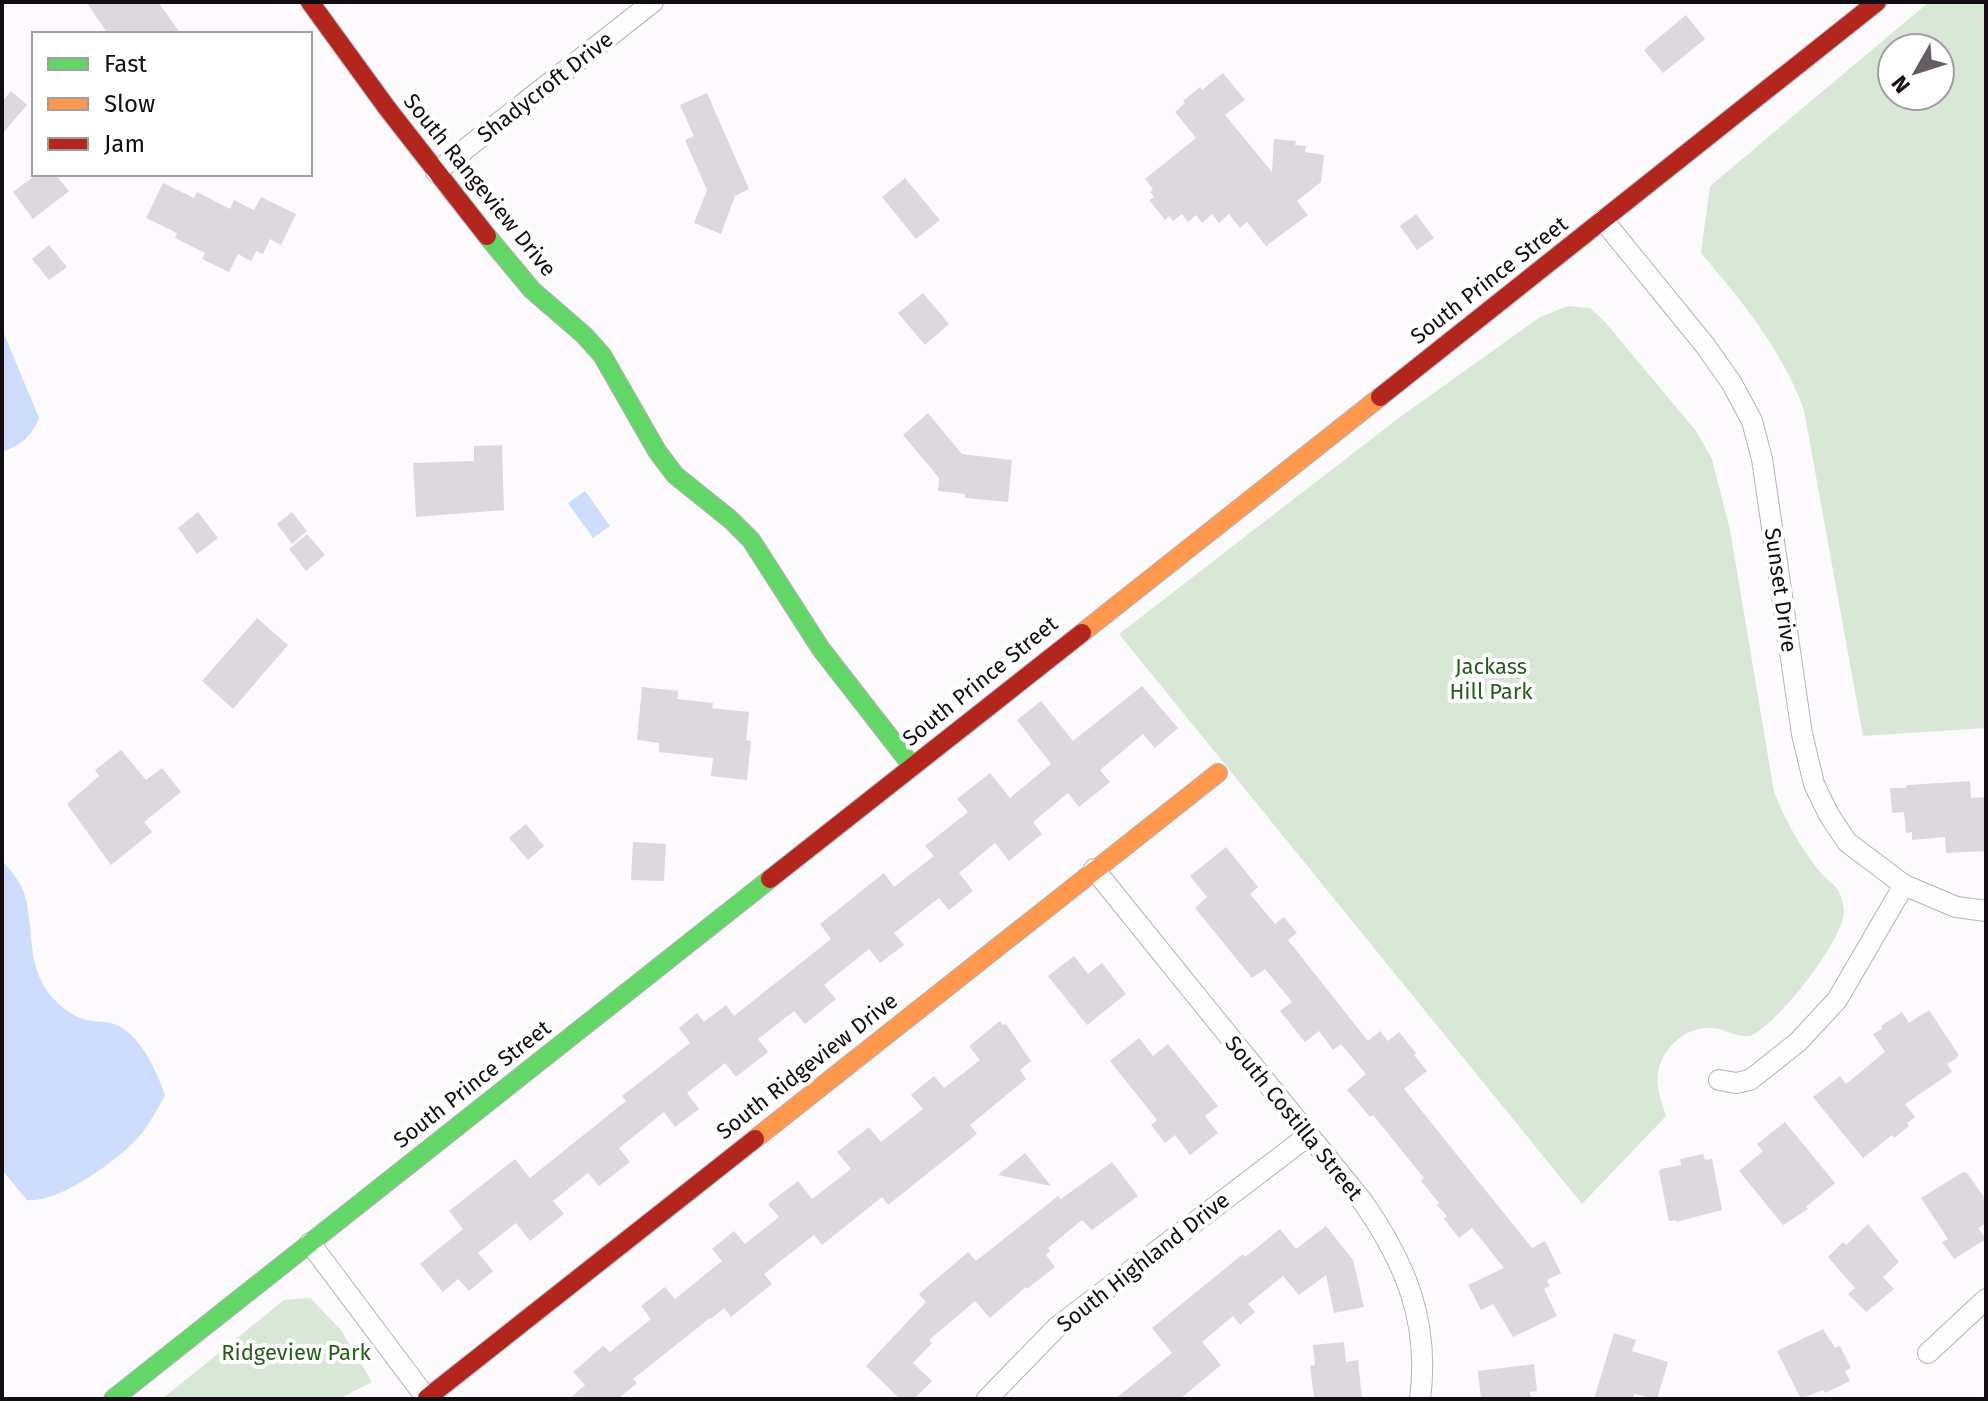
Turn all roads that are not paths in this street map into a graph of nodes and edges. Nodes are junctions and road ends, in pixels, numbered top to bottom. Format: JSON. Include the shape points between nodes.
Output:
{"nodes":[{"id":1,"x":310,"y":2,"type":"edge"},
{"id":2,"x":653,"y":2,"type":"edge"},
{"id":3,"x":1877,"y":2,"type":"edge"},
{"id":4,"x":436,"y":172,"type":"junction"},
{"id":5,"x":1603,"y":220,"type":"junction"},
{"id":6,"x":912,"y":766,"type":"junction"},
{"id":7,"x":1218,"y":773,"type":"dead end"},
{"id":8,"x":1094,"y":869,"type":"junction"},
{"id":9,"x":1904,"y":885,"type":"junction"},
{"id":10,"x":1986,"y":911,"type":"edge"},
{"id":11,"x":1719,"y":1080,"type":"dead end"},
{"id":12,"x":1308,"y":1136,"type":"junction"},
{"id":13,"x":310,"y":1243,"type":"junction"},
{"id":14,"x":1986,"y":1299,"type":"edge"},
{"id":15,"x":1928,"y":1353,"type":"dead end"},
{"id":16,"x":113,"y":1399,"type":"edge"},
{"id":17,"x":427,"y":1399,"type":"edge"},
{"id":18,"x":987,"y":1399,"type":"edge"},
{"id":19,"x":1420,"y":1399,"type":"edge"}],
"edges":[{"from":1,"to":4,"type":"street","name":"South Rangeview Drive"},
{"from":2,"to":4,"type":"street","name":"Shadycroft Drive"},
{"from":3,"to":5,"type":"street","name":"South Prince Street"},
{"from":4,"to":6,"type":"street","name":"South Rangeview Drive","via":[[526,283],[603,356],[667,466],[749,537],[835,670]]},
{"from":5,"to":6,"type":"street","name":"South Prince Street"},
{"from":5,"to":9,"type":"street","name":"Sunset Drive","via":[[1704,344],[1752,421],[1814,784],[1847,842]]},
{"from":6,"to":13,"type":"street","name":"South Prince Street"},
{"from":7,"to":8,"type":"street","name":"South Ridgeview Drive"},
{"from":8,"to":12,"type":"street","name":"South Costilla Street"},
{"from":8,"to":17,"type":"street","name":"South Ridgeview Drive"},
{"from":9,"to":10,"type":"street","name":"Sunset Drive","via":[[1956,907]]},
{"from":9,"to":11,"type":"street","via":[[1852,977],[1816,1024],[1750,1080]]},
{"from":12,"to":18,"type":"street","name":"South Highland Drive","via":[[1057,1327]]},
{"from":12,"to":19,"type":"street","name":"South Costilla Street","via":[[1389,1239],[1407,1277],[1423,1356]]},
{"from":13,"to":16,"type":"street","name":"South Prince Street"},
{"from":13,"to":17,"type":"street"},
{"from":14,"to":15,"type":"street"}]}
